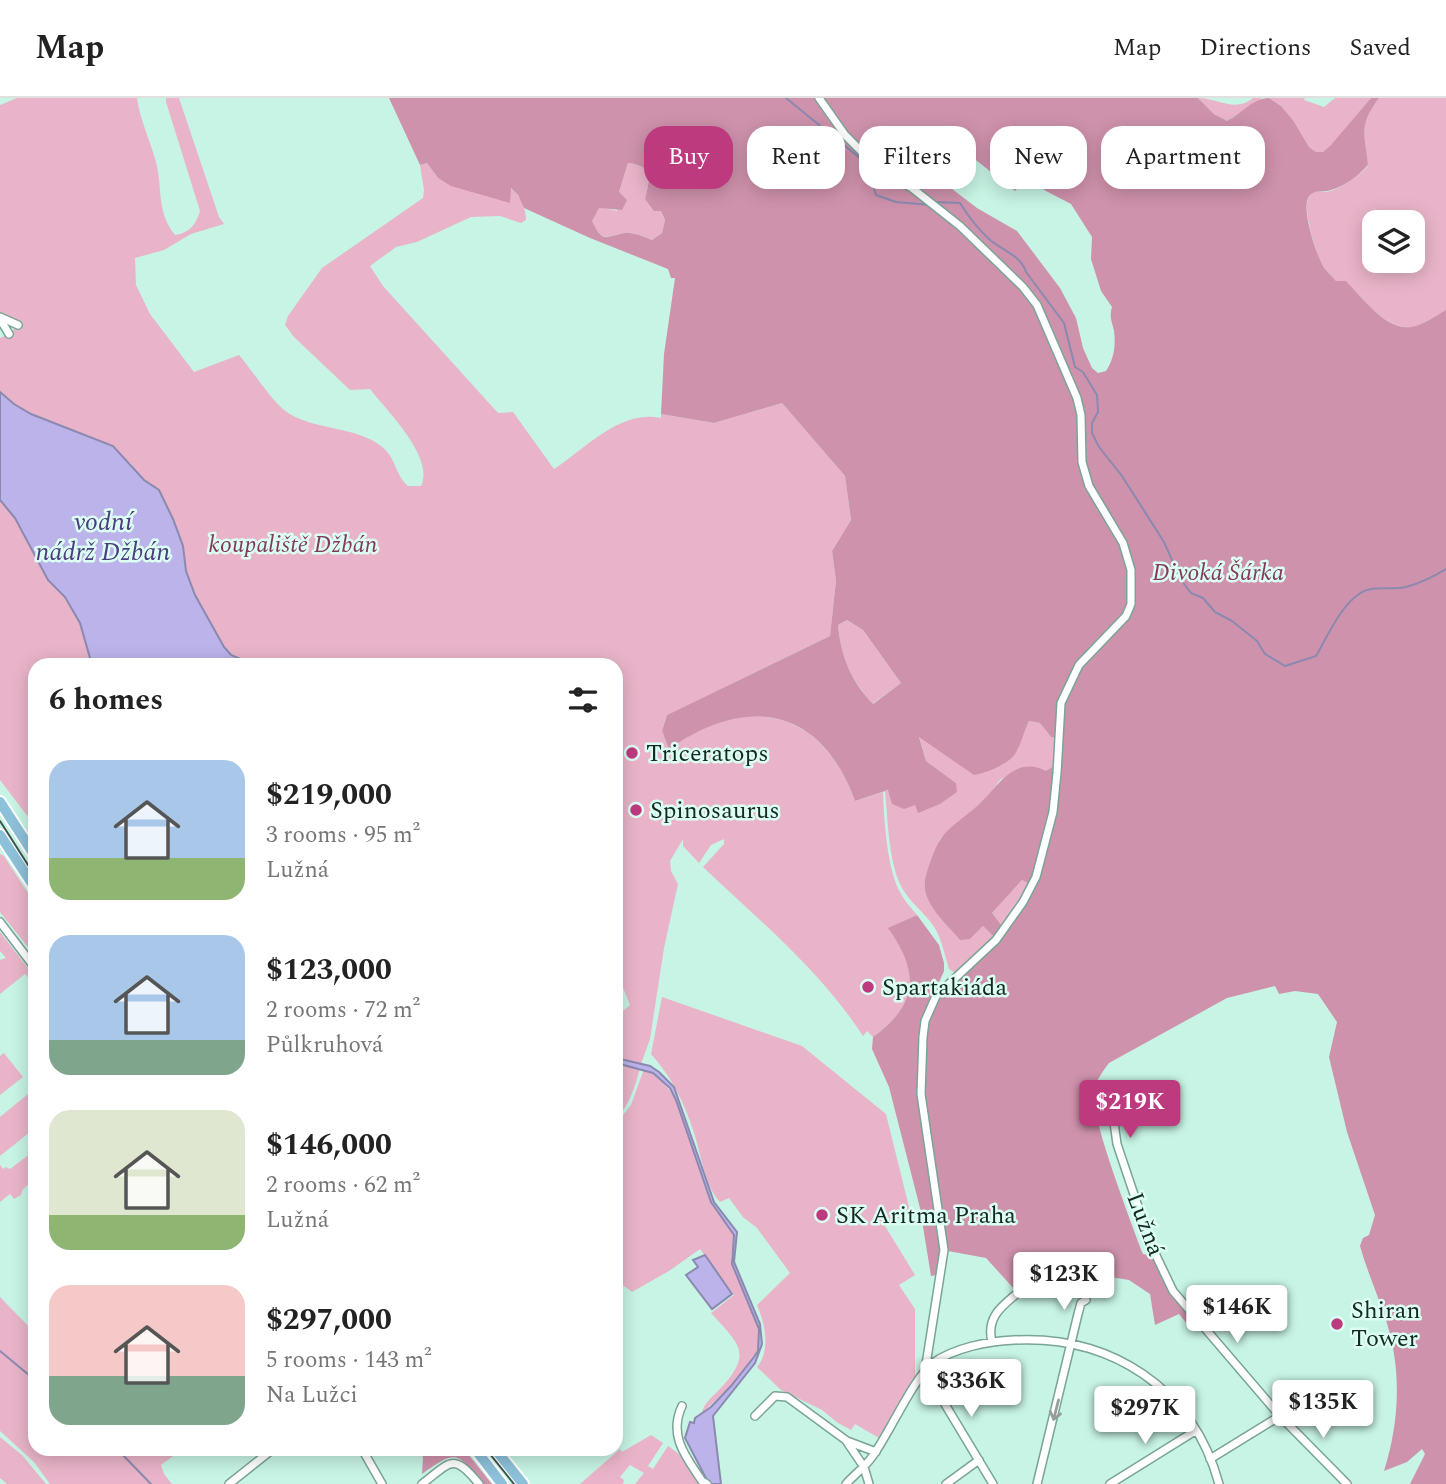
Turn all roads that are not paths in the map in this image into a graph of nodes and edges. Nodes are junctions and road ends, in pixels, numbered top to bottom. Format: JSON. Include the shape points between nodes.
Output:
{"nodes":[{"id":1,"x":819,"y":98,"type":"edge"},
{"id":2,"x":0,"y":318,"type":"edge"},
{"id":3,"x":18,"y":325,"type":"dead end"},
{"id":4,"x":9,"y":334,"type":"dead end"},
{"id":5,"x":0,"y":802,"type":"edge"},
{"id":6,"x":16,"y":827,"type":"junction"},
{"id":7,"x":0,"y":836,"type":"edge"},
{"id":8,"x":28,"y":845,"type":"edge"},
{"id":9,"x":28,"y":878,"type":"edge"},
{"id":10,"x":0,"y":922,"type":"edge"},
{"id":11,"x":28,"y":959,"type":"edge"},
{"id":12,"x":1112,"y":1108,"type":"dead end"},
{"id":13,"x":1032,"y":1279,"type":"dead end"},
{"id":14,"x":1086,"y":1300,"type":"dead end"},
{"id":15,"x":992,"y":1342,"type":"junction"},
{"id":16,"x":1072,"y":1343,"type":"junction"},
{"id":17,"x":926,"y":1371,"type":"junction"},
{"id":18,"x":682,"y":1406,"type":"dead end"},
{"id":19,"x":755,"y":1416,"type":"dead end"},
{"id":20,"x":1280,"y":1416,"type":"junction"},
{"id":21,"x":1195,"y":1431,"type":"junction"},
{"id":22,"x":847,"y":1441,"type":"junction"},
{"id":23,"x":876,"y":1452,"type":"junction"},
{"id":24,"x":264,"y":1456,"type":"edge"},
{"id":25,"x":366,"y":1456,"type":"edge"},
{"id":26,"x":480,"y":1456,"type":"edge"},
{"id":27,"x":501,"y":1456,"type":"edge"},
{"id":28,"x":1210,"y":1459,"type":"junction"},
{"id":29,"x":979,"y":1460,"type":"junction"},
{"id":30,"x":864,"y":1467,"type":"junction"},
{"id":31,"x":706,"y":1483,"type":"edge"},
{"id":32,"x":229,"y":1484,"type":"edge"},
{"id":33,"x":382,"y":1484,"type":"edge"},
{"id":34,"x":422,"y":1484,"type":"edge"},
{"id":35,"x":479,"y":1484,"type":"edge"},
{"id":36,"x":502,"y":1484,"type":"edge"},
{"id":37,"x":523,"y":1484,"type":"edge"},
{"id":38,"x":846,"y":1484,"type":"edge"},
{"id":39,"x":869,"y":1484,"type":"edge"},
{"id":40,"x":946,"y":1484,"type":"edge"},
{"id":41,"x":993,"y":1484,"type":"edge"},
{"id":42,"x":1037,"y":1484,"type":"edge"},
{"id":43,"x":1110,"y":1484,"type":"edge"},
{"id":44,"x":1219,"y":1484,"type":"edge"},
{"id":45,"x":1347,"y":1484,"type":"edge"}],
"edges":[{"from":1,"to":17,"type":"street","via":[[845,135],[882,172],[960,226],[1037,305],[1077,398],[1082,462],[1089,485],[1123,543],[1132,587],[1126,616],[1079,665],[1061,703],[1053,812],[1027,894],[996,940],[936,996],[925,1021],[921,1094],[944,1250]]},
{"from":2,"to":3,"type":"street"},
{"from":2,"to":4,"type":"street"},
{"from":5,"to":6,"type":"main road"},
{"from":6,"to":7,"type":"street"},
{"from":6,"to":8,"type":"main road"},
{"from":7,"to":9,"type":"main road"},
{"from":10,"to":11,"type":"street"},
{"from":12,"to":20,"type":"street","name":"Lužná","via":[[1124,1166],[1173,1292]]},
{"from":13,"to":15,"type":"street","via":[[992,1318]]},
{"from":14,"to":16,"type":"street","via":[[1081,1303]]},
{"from":15,"to":16,"type":"street"},
{"from":15,"to":17,"type":"street","via":[[939,1360]]},
{"from":16,"to":21,"type":"street","via":[[1119,1359],[1152,1381],[1177,1404]]},
{"from":16,"to":42,"type":"street","one_way":true},
{"from":17,"to":23,"type":"street"},
{"from":17,"to":29,"type":"street"},
{"from":18,"to":31,"type":"street","via":[[678,1443]]},
{"from":19,"to":22,"type":"street","via":[[775,1396],[786,1397]]},
{"from":20,"to":28,"type":"street"},
{"from":20,"to":45,"type":"street","name":"Lužná"},
{"from":21,"to":28,"type":"street"},
{"from":21,"to":43,"type":"street"},
{"from":22,"to":23,"type":"street"},
{"from":22,"to":30,"type":"street"},
{"from":23,"to":30,"type":"street"},
{"from":24,"to":32,"type":"street"},
{"from":25,"to":33,"type":"street"},
{"from":26,"to":36,"type":"main road"},
{"from":27,"to":37,"type":"main road"},
{"from":28,"to":44,"type":"street"},
{"from":29,"to":40,"type":"street"},
{"from":29,"to":41,"type":"street"},
{"from":30,"to":38,"type":"street"},
{"from":30,"to":39,"type":"street"},
{"from":34,"to":35,"type":"street","via":[[454,1462]]}]}
